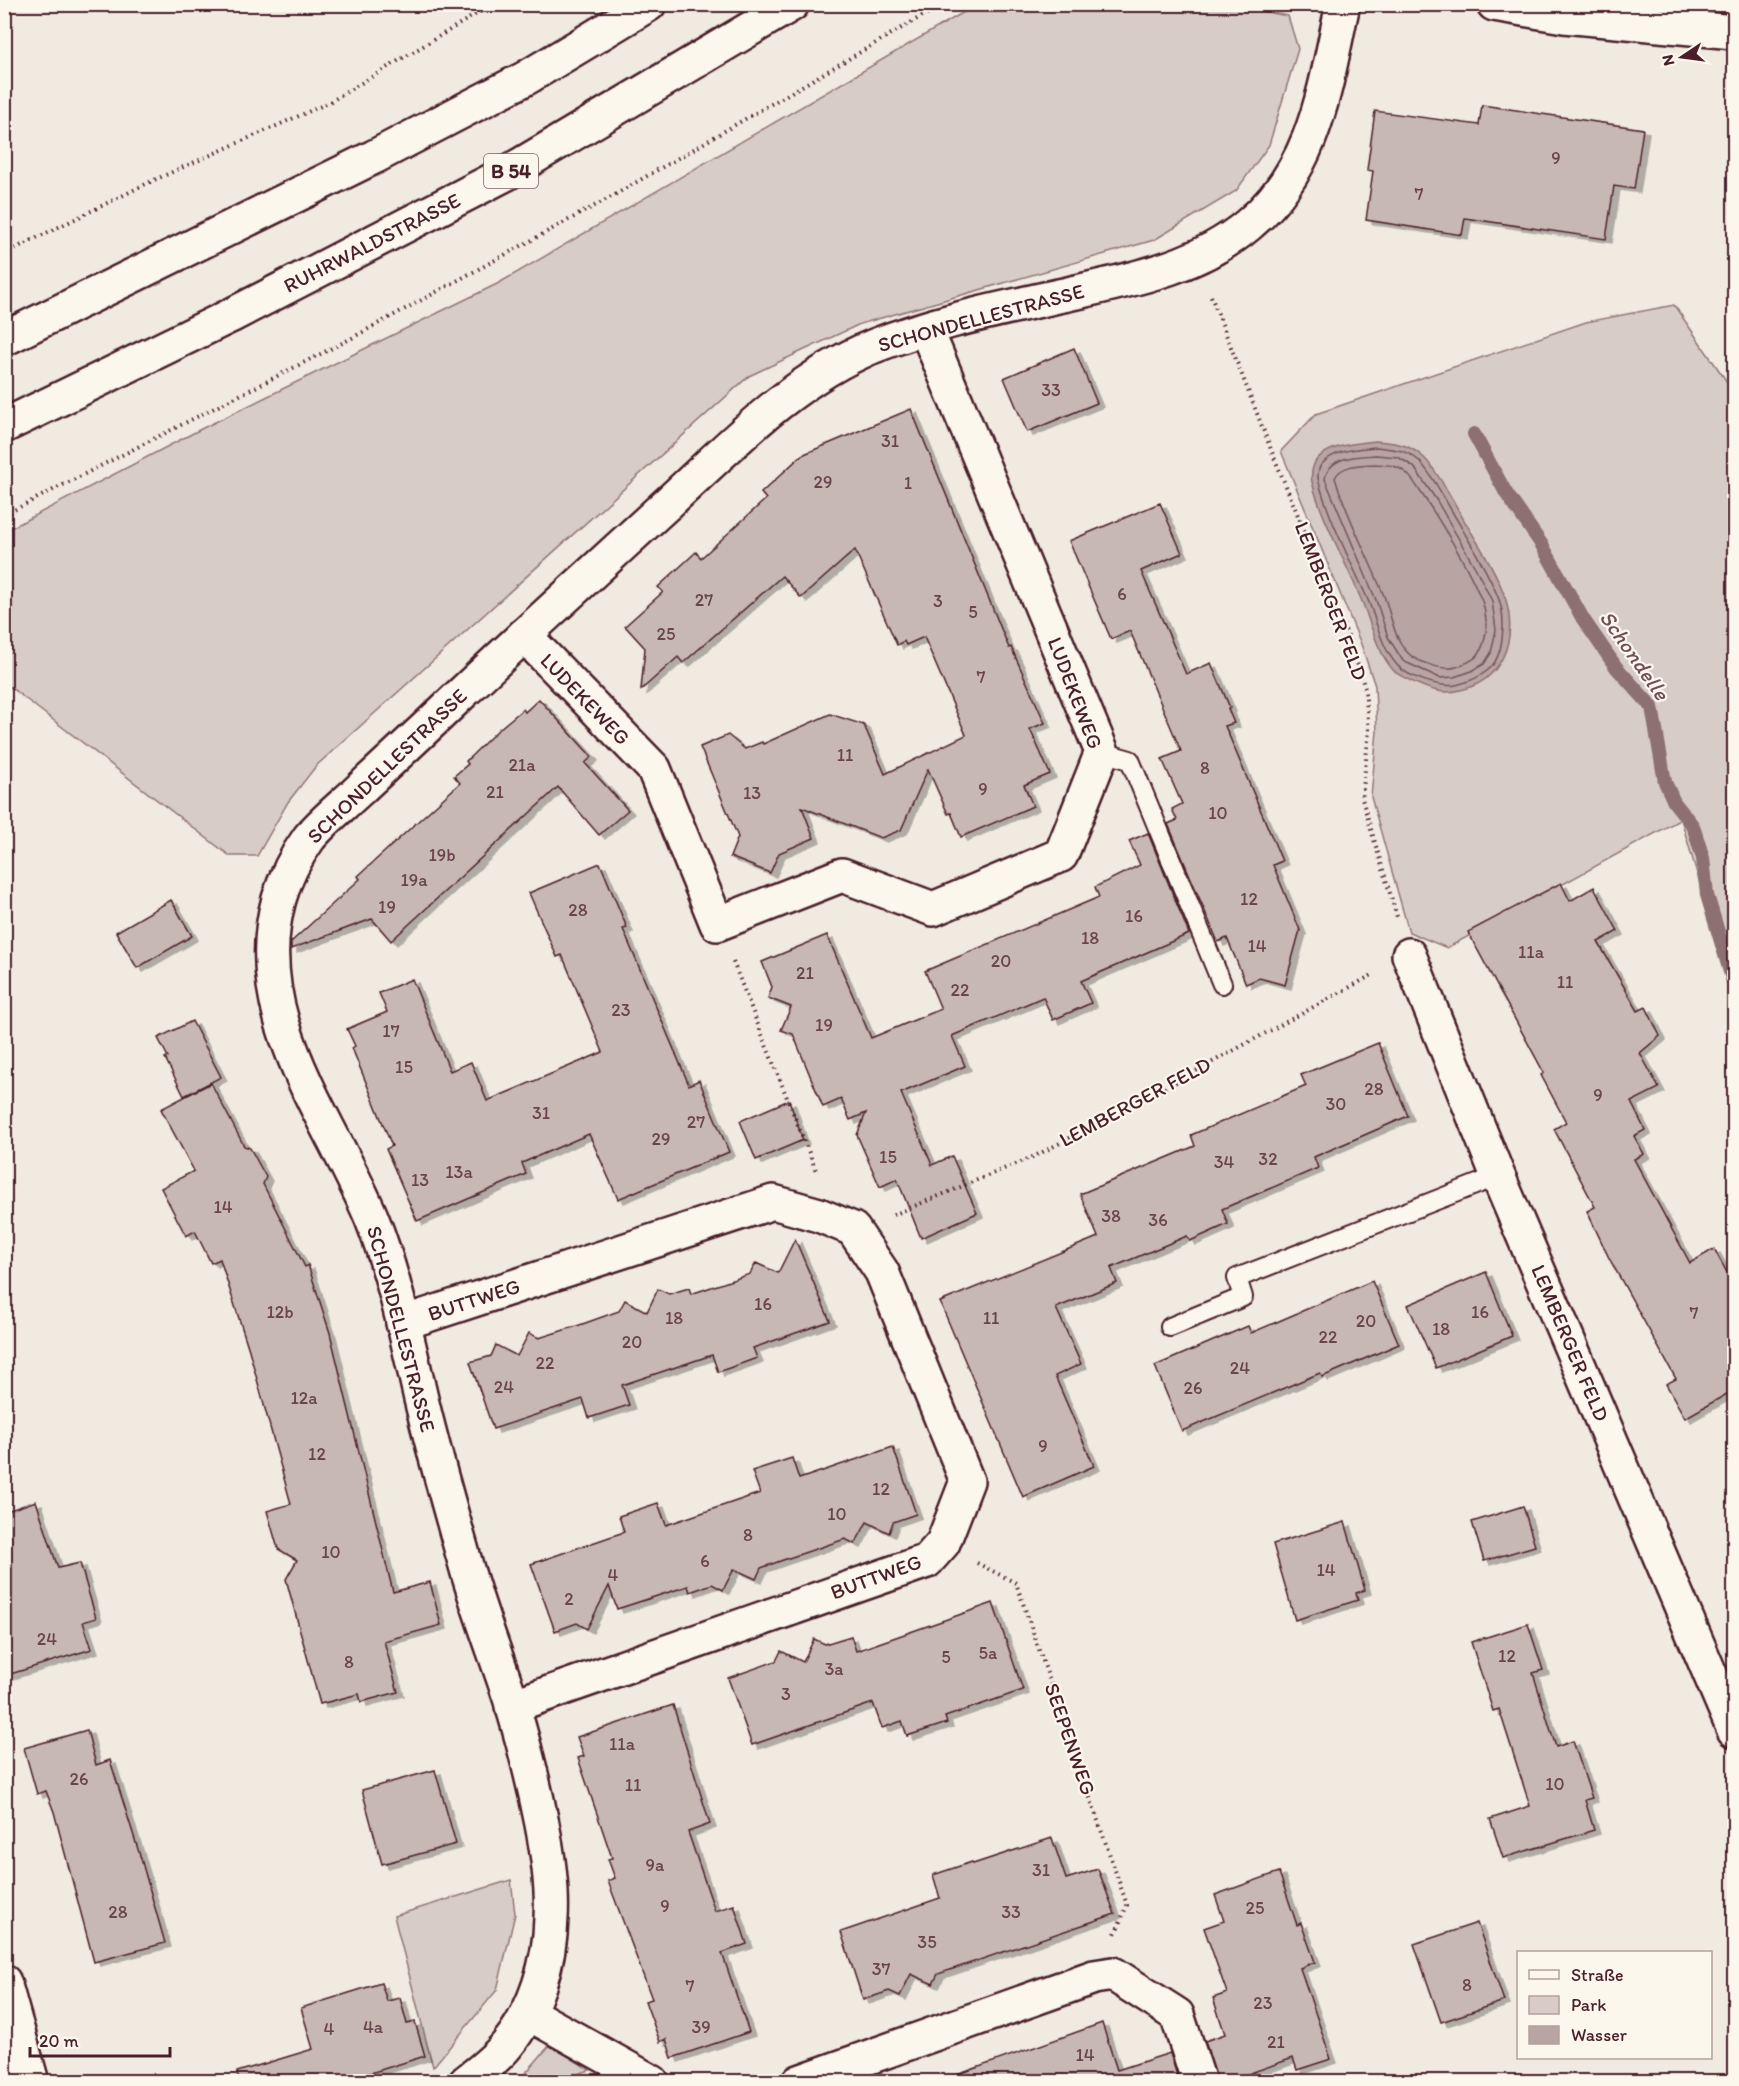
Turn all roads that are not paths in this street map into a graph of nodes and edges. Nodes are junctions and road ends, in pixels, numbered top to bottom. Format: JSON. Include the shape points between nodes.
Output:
{"nodes":[{"id":1,"x":649,"y":4,"type":"edge"},
{"id":2,"x":1343,"y":4,"type":"edge"},
{"id":3,"x":1494,"y":4,"type":"edge"},
{"id":4,"x":788,"y":7,"type":"edge"},
{"id":5,"x":1734,"y":32,"type":"edge"},
{"id":6,"x":926,"y":329,"type":"junction"},
{"id":7,"x":4,"y":339,"type":"edge"},
{"id":8,"x":4,"y":426,"type":"edge"},
{"id":9,"x":524,"y":635,"type":"junction"},
{"id":10,"x":1101,"y":752,"type":"junction"},
{"id":11,"x":1408,"y":955,"type":"road end"},
{"id":12,"x":1222,"y":984,"type":"dead end"},
{"id":13,"x":1498,"y":1176,"type":"junction"},
{"id":14,"x":403,"y":1323,"type":"junction"},
{"id":15,"x":1170,"y":1327,"type":"dead end"},
{"id":16,"x":512,"y":1706,"type":"junction"},
{"id":17,"x":1734,"y":1730,"type":"edge"},
{"id":18,"x":4,"y":1982,"type":"edge"},
{"id":19,"x":528,"y":2013,"type":"junction"},
{"id":20,"x":32,"y":2082,"type":"edge"},
{"id":21,"x":466,"y":2082,"type":"edge"},
{"id":22,"x":652,"y":2082,"type":"edge"},
{"id":23,"x":799,"y":2082,"type":"edge"},
{"id":24,"x":1199,"y":2082,"type":"edge"}],
"edges":[{"from":1,"to":7,"type":"main road","via":[[516,83],[374,157]]},
{"from":2,"to":6,"type":"main road","name":"SCHONDELLESTRASSE","via":[[1317,117],[1306,146],[1290,179],[1272,203],[1246,226],[1197,258],[1140,278]]},
{"from":3,"to":5,"type":"main road","via":[[1564,16]]},
{"from":4,"to":8,"type":"main road","name":"RUHRWALDSTRASSE","number":"B 54","via":[[507,173],[230,316]]},
{"from":6,"to":9,"type":"main road","name":"SCHONDELLESTRASSE","via":[[871,347],[780,402]]},
{"from":6,"to":10,"type":"main road","name":"LUDEKEWEG"},
{"from":9,"to":10,"type":"main road","name":"LUDEKEWEG","via":[[654,769],[717,924],[842,875],[933,909],[1061,855]]},
{"from":9,"to":14,"type":"main road","name":"SCHONDELLESTRASSE","via":[[312,834],[285,881],[276,911],[274,988],[281,1023],[296,1065],[375,1227]]},
{"from":10,"to":12,"type":"lane","via":[[1130,760]]},
{"from":11,"to":13,"type":"main road","name":"LEMBERGER FELD"},
{"from":13,"to":15,"type":"lane","via":[[1237,1278],[1243,1297]]},
{"from":13,"to":17,"type":"main road","name":"LEMBERGER FELD"},
{"from":14,"to":16,"type":"main road","name":"SCHONDELLESTRASSE","via":[[471,1585]]},
{"from":14,"to":16,"type":"main road","name":"BUTTWEG","via":[[773,1202],[853,1229],[882,1272],[967,1481],[943,1544],[927,1561]]},
{"from":16,"to":19,"type":"main road","name":"SCHONDELLESTRASSE","via":[[536,1790],[551,1882],[547,1962]]},
{"from":18,"to":20,"type":"main road"},
{"from":19,"to":21,"type":"main road","name":"SCHONDELLESTRASSE","via":[[508,2044]]},
{"from":19,"to":22,"type":"main road"},
{"from":23,"to":24,"type":"main road","via":[[1094,1977],[1113,1974],[1177,2015]]}]}
